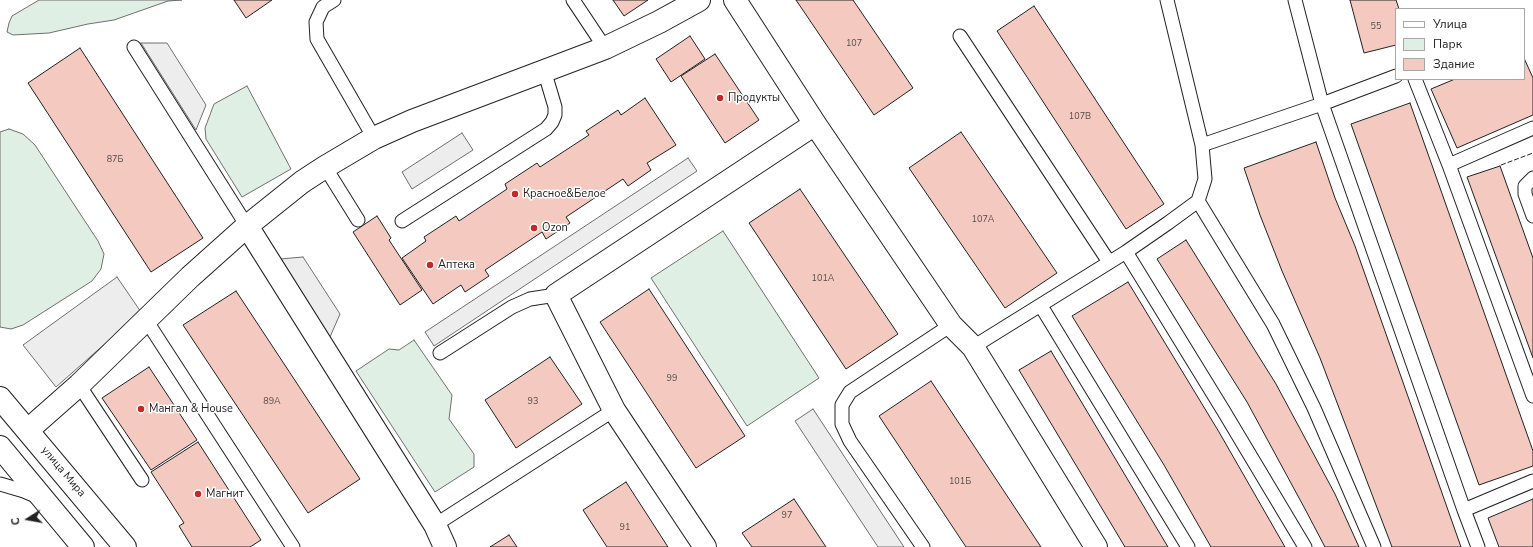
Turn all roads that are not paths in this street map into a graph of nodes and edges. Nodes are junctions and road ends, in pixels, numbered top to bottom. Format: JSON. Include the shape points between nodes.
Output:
{"nodes":[{"id":1,"x":334,"y":0,"type":"edge"},
{"id":2,"x":573,"y":0,"type":"edge"},
{"id":3,"x":699,"y":0,"type":"edge"},
{"id":4,"x":735,"y":0,"type":"edge"},
{"id":5,"x":1167,"y":0,"type":"edge"},
{"id":6,"x":1295,"y":0,"type":"edge"},
{"id":7,"x":960,"y":36,"type":"dead end"},
{"id":8,"x":134,"y":47,"type":"dead end"},
{"id":9,"x":605,"y":48,"type":"junction"},
{"id":10,"x":544,"y":70,"type":"junction"},
{"id":11,"x":1395,"y":76,"type":"edge"},
{"id":12,"x":1415,"y":80,"type":"edge"},
{"id":13,"x":1322,"y":104,"type":"junction"},
{"id":14,"x":815,"y":124,"type":"junction"},
{"id":15,"x":1533,"y":128,"type":"edge"},
{"id":16,"x":374,"y":138,"type":"junction"},
{"id":17,"x":1202,"y":145,"type":"junction"},
{"id":18,"x":1449,"y":165,"type":"junction"},
{"id":19,"x":325,"y":167,"type":"junction"},
{"id":20,"x":1533,"y":178,"type":"edge"},
{"id":21,"x":1198,"y":201,"type":"junction"},
{"id":22,"x":1533,"y":216,"type":"edge"},
{"id":23,"x":358,"y":220,"type":"dead end"},
{"id":24,"x":402,"y":221,"type":"dead end"},
{"id":25,"x":247,"y":226,"type":"junction"},
{"id":26,"x":1126,"y":252,"type":"junction"},
{"id":27,"x":1110,"y":262,"type":"junction"},
{"id":28,"x":556,"y":295,"type":"junction"},
{"id":29,"x":1041,"y":306,"type":"junction"},
{"id":30,"x":146,"y":320,"type":"junction"},
{"id":31,"x":952,"y":325,"type":"junction"},
{"id":32,"x":973,"y":347,"type":"junction"},
{"id":33,"x":440,"y":353,"type":"dead end"},
{"id":34,"x":78,"y":385,"type":"junction"},
{"id":35,"x":1533,"y":396,"type":"edge"},
{"id":36,"x":0,"y":398,"type":"edge"},
{"id":37,"x":614,"y":410,"type":"junction"},
{"id":38,"x":28,"y":430,"type":"junction"},
{"id":39,"x":1,"y":449,"type":"edge"},
{"id":40,"x":142,"y":480,"type":"dead end"},
{"id":41,"x":1533,"y":481,"type":"edge"},
{"id":42,"x":0,"y":484,"type":"edge"},
{"id":43,"x":44,"y":499,"type":"junction"},
{"id":44,"x":1464,"y":510,"type":"junction"},
{"id":45,"x":435,"y":525,"type":"junction"},
{"id":46,"x":83,"y":547,"type":"edge"},
{"id":47,"x":125,"y":547,"type":"edge"},
{"id":48,"x":293,"y":547,"type":"edge"},
{"id":49,"x":445,"y":547,"type":"edge"},
{"id":50,"x":705,"y":547,"type":"edge"},
{"id":51,"x":923,"y":547,"type":"edge"},
{"id":52,"x":1096,"y":547,"type":"edge"},
{"id":53,"x":1188,"y":547,"type":"edge"},
{"id":54,"x":1305,"y":547,"type":"edge"},
{"id":55,"x":1374,"y":547,"type":"edge"},
{"id":56,"x":1478,"y":547,"type":"edge"}],
"edges":[{"from":1,"to":16,"type":"lane","via":[[323,8],[316,22],[316,39]]},
{"from":2,"to":9,"type":"lane"},
{"from":3,"to":9,"type":"street"},
{"from":4,"to":14,"type":"street"},
{"from":5,"to":17,"type":"lane"},
{"from":6,"to":13,"type":"lane"},
{"from":7,"to":27,"type":"lane"},
{"from":8,"to":25,"type":"lane"},
{"from":9,"to":10,"type":"street"},
{"from":10,"to":16,"type":"street"},
{"from":10,"to":24,"type":"lane","via":[[555,107],[555,115],[546,129]]},
{"from":11,"to":13,"type":"lane"},
{"from":12,"to":18,"type":"lane"},
{"from":13,"to":17,"type":"lane"},
{"from":13,"to":44,"type":"lane"},
{"from":14,"to":28,"type":"street"},
{"from":14,"to":31,"type":"street"},
{"from":15,"to":18,"type":"lane"},
{"from":16,"to":19,"type":"street"},
{"from":17,"to":21,"type":"lane","via":[[1205,179]]},
{"from":18,"to":35,"type":"lane"},
{"from":19,"to":23,"type":"lane"},
{"from":19,"to":25,"type":"street"},
{"from":20,"to":22,"type":"lane","via":[[1525,186],[1525,194]]},
{"from":21,"to":26,"type":"lane"},
{"from":21,"to":55,"type":"lane","via":[[1274,324],[1314,408]]},
{"from":25,"to":30,"type":"street"},
{"from":25,"to":45,"type":"street"},
{"from":26,"to":27,"type":"lane"},
{"from":26,"to":54,"type":"lane"},
{"from":27,"to":29,"type":"lane"},
{"from":28,"to":33,"type":"lane","via":[[530,299],[512,307]]},
{"from":28,"to":37,"type":"street"},
{"from":29,"to":32,"type":"lane"},
{"from":29,"to":53,"type":"lane"},
{"from":30,"to":34,"type":"street"},
{"from":30,"to":48,"type":"lane"},
{"from":31,"to":32,"type":"street"},
{"from":31,"to":51,"type":"lane","via":[[850,392],[842,405],[842,424],[850,442]]},
{"from":32,"to":52,"type":"street"},
{"from":34,"to":38,"type":"street"},
{"from":34,"to":40,"type":"lane"},
{"from":36,"to":38,"type":"street","name":"улица Мира"},
{"from":37,"to":45,"type":"lane"},
{"from":37,"to":50,"type":"street"},
{"from":38,"to":39,"type":"street"},
{"from":38,"to":47,"type":"street","name":"улица Мира"},
{"from":39,"to":43,"type":"street"},
{"from":41,"to":44,"type":"lane"},
{"from":42,"to":43,"type":"lane"},
{"from":43,"to":46,"type":"street"},
{"from":44,"to":56,"type":"lane"},
{"from":45,"to":49,"type":"street"}]}
